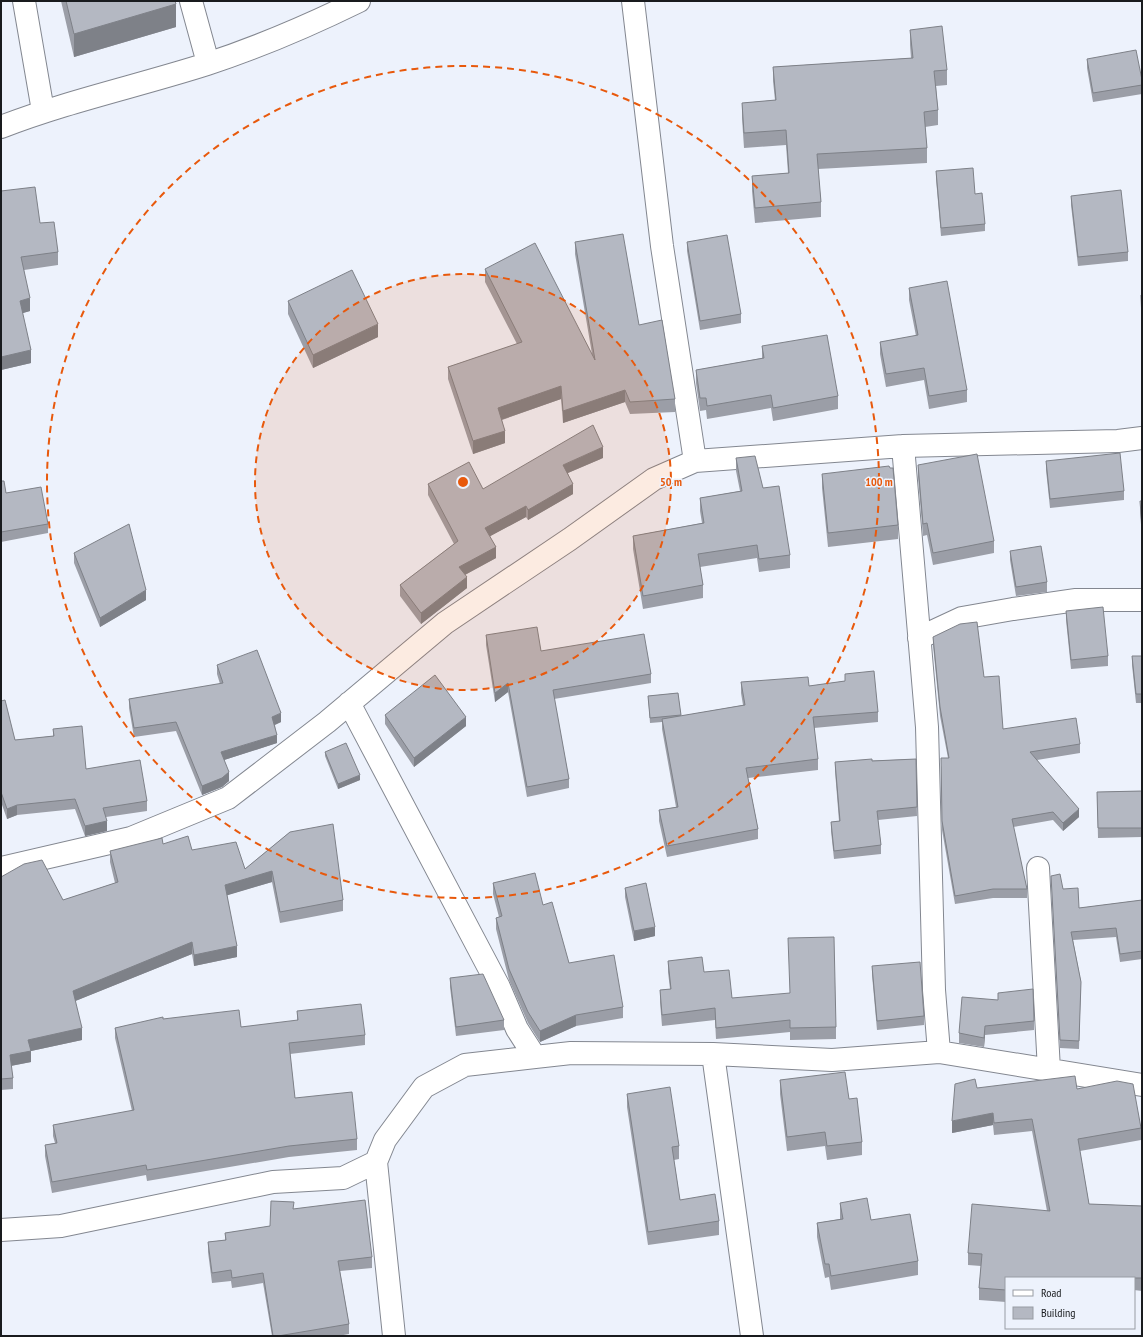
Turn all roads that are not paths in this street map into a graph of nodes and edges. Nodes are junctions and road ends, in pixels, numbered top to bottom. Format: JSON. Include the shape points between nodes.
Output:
{"nodes":[{"id":1,"x":24,"y":1,"type":"edge"},
{"id":2,"x":191,"y":1,"type":"edge"},
{"id":3,"x":359,"y":1,"type":"edge"},
{"id":4,"x":633,"y":1,"type":"edge"},
{"id":5,"x":208,"y":64,"type":"junction"},
{"id":6,"x":43,"y":111,"type":"junction"},
{"id":7,"x":1,"y":128,"type":"edge"},
{"id":8,"x":1142,"y":438,"type":"edge"},
{"id":9,"x":903,"y":446,"type":"junction"},
{"id":10,"x":695,"y":461,"type":"junction"},
{"id":11,"x":1142,"y":600,"type":"edge"},
{"id":12,"x":918,"y":638,"type":"junction"},
{"id":13,"x":349,"y":703,"type":"junction"},
{"id":14,"x":1,"y":868,"type":"edge"},
{"id":15,"x":1038,"y":868,"type":"dead end"},
{"id":16,"x":939,"y":1052,"type":"junction"},
{"id":17,"x":713,"y":1054,"type":"junction"},
{"id":18,"x":535,"y":1057,"type":"junction"},
{"id":19,"x":1049,"y":1070,"type":"junction"},
{"id":20,"x":1142,"y":1085,"type":"edge"},
{"id":21,"x":376,"y":1162,"type":"junction"},
{"id":22,"x":1,"y":1230,"type":"edge"},
{"id":23,"x":394,"y":1336,"type":"edge"},
{"id":24,"x":752,"y":1336,"type":"edge"}],
"edges":[{"from":1,"to":6,"type":"street"},
{"from":2,"to":5,"type":"street"},
{"from":3,"to":5,"type":"street","via":[[312,24]]},
{"from":4,"to":10,"type":"street","via":[[662,246]]},
{"from":5,"to":6,"type":"street"},
{"from":6,"to":7,"type":"street"},
{"from":8,"to":9,"type":"street","via":[[1118,441]]},
{"from":9,"to":10,"type":"street"},
{"from":9,"to":12,"type":"street"},
{"from":10,"to":13,"type":"street","via":[[654,479],[445,623]]},
{"from":11,"to":12,"type":"street","via":[[1076,600],[1005,610],[962,618]]},
{"from":12,"to":16,"type":"street","via":[[927,727],[934,990]]},
{"from":13,"to":14,"type":"street","via":[[228,798],[131,838]]},
{"from":13,"to":18,"type":"street","via":[[495,981],[511,1017]]},
{"from":15,"to":19,"type":"street"},
{"from":16,"to":17,"type":"street","via":[[832,1060]]},
{"from":16,"to":19,"type":"street"},
{"from":17,"to":18,"type":"street","via":[[571,1053]]},
{"from":17,"to":24,"type":"street"},
{"from":18,"to":21,"type":"street","via":[[465,1065],[424,1087],[385,1140]]},
{"from":19,"to":20,"type":"street"},
{"from":21,"to":22,"type":"street","via":[[343,1178],[273,1182],[61,1226]]},
{"from":21,"to":23,"type":"street"}]}
